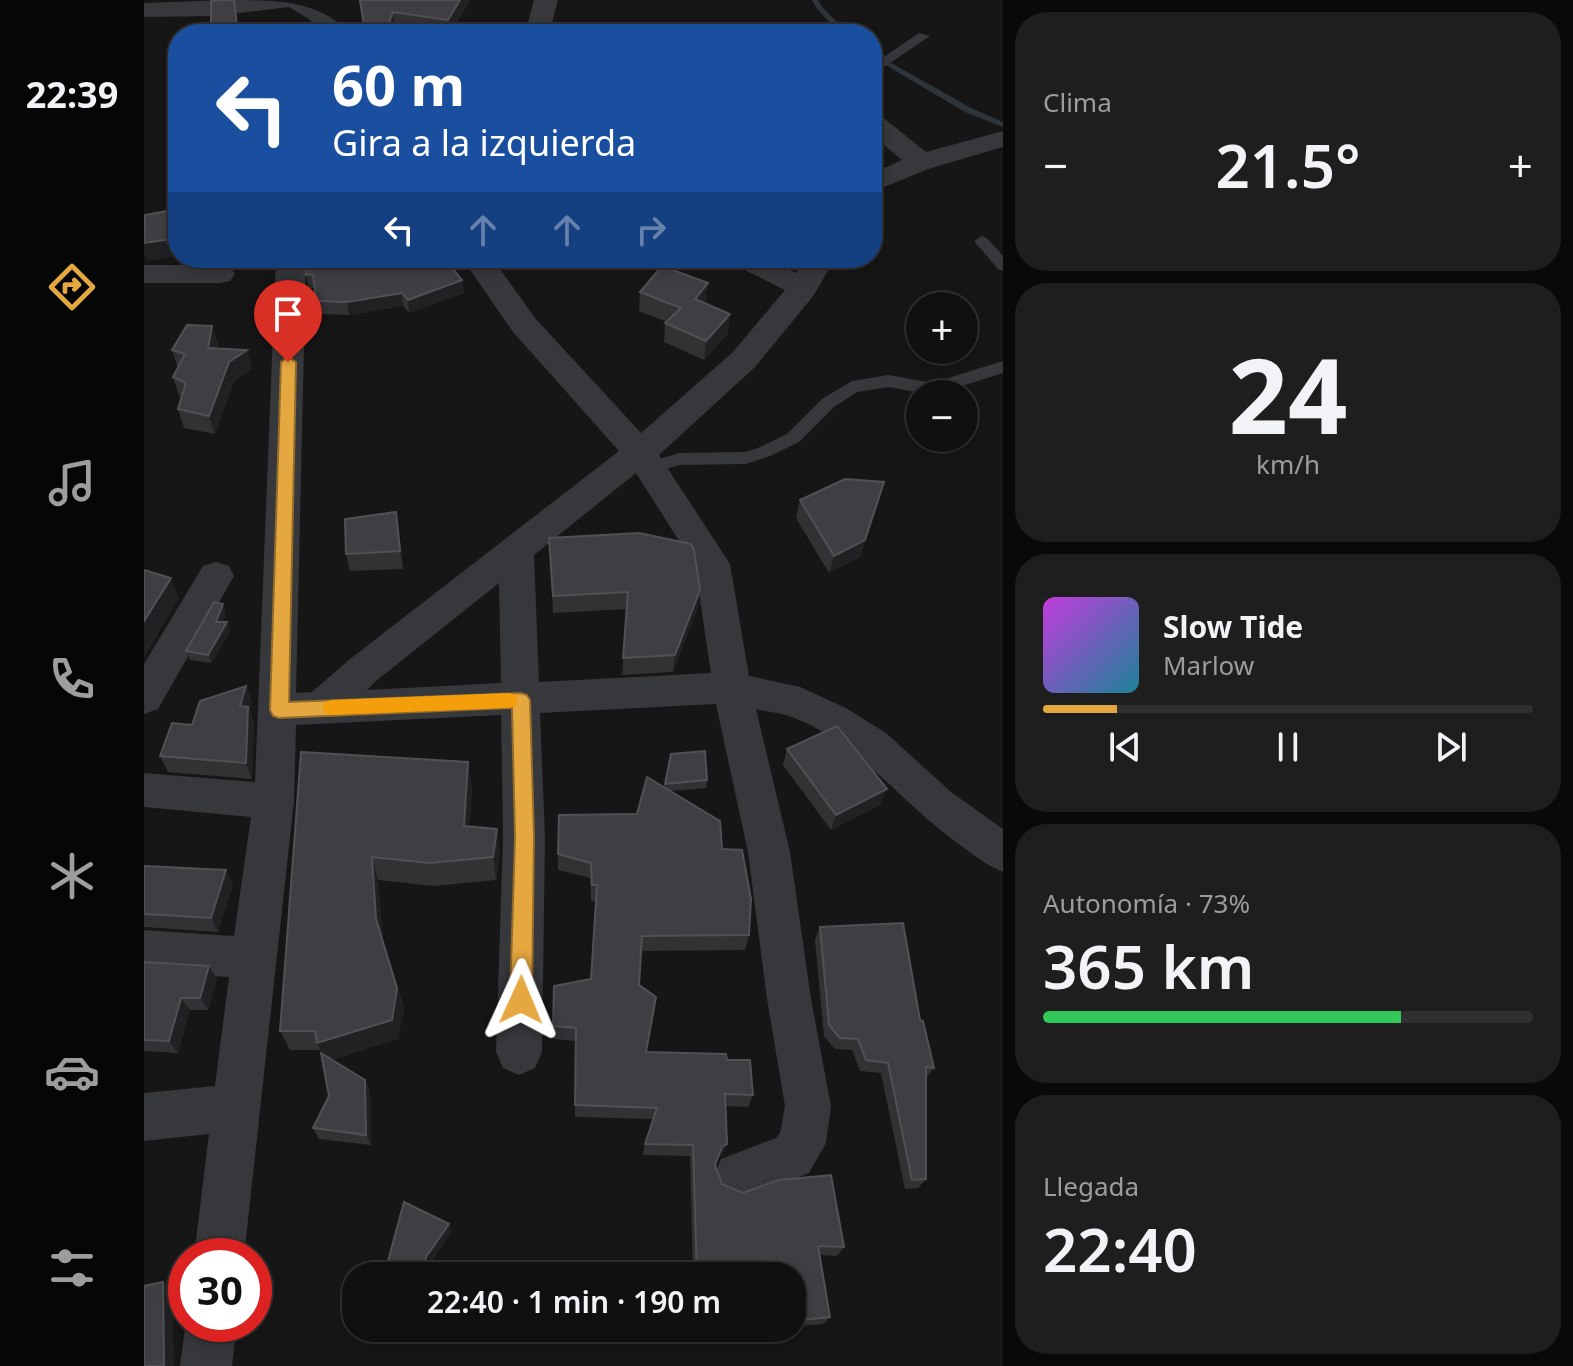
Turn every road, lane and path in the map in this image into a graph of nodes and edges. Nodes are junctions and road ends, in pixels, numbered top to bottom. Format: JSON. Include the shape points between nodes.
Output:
{"nodes":[{"id":1,"x":546,"y":0,"type":"edge"},
{"id":2,"x":293,"y":2,"type":"edge"},
{"id":3,"x":144,"y":10,"type":"edge"},
{"id":4,"x":297,"y":24,"type":"edge"},
{"id":5,"x":328,"y":24,"type":"edge"},
{"id":6,"x":540,"y":24,"type":"edge"},
{"id":7,"x":924,"y":36,"type":"dead end"},
{"id":8,"x":882,"y":64,"type":"edge"},
{"id":9,"x":882,"y":130,"type":"edge"},
{"id":10,"x":1003,"y":139,"type":"edge"},
{"id":11,"x":921,"y":162,"type":"junction"},
{"id":12,"x":882,"y":180,"type":"edge"},
{"id":13,"x":982,"y":241,"type":"dead end"},
{"id":14,"x":1003,"y":266,"type":"edge"},
{"id":15,"x":291,"y":268,"type":"edge"},
{"id":16,"x":484,"y":268,"type":"edge"},
{"id":17,"x":763,"y":268,"type":"edge"},
{"id":18,"x":815,"y":268,"type":"edge"},
{"id":19,"x":144,"y":274,"type":"edge"},
{"id":20,"x":220,"y":274,"type":"dead end"},
{"id":21,"x":804,"y":288,"type":"junction"},
{"id":22,"x":1003,"y":367,"type":"edge"},
{"id":23,"x":645,"y":460,"type":"junction"},
{"id":24,"x":516,"y":550,"type":"junction"},
{"id":25,"x":216,"y":576,"type":"dead end"},
{"id":26,"x":732,"y":688,"type":"junction"},
{"id":27,"x":144,"y":698,"type":"edge"},
{"id":28,"x":521,"y":700,"type":"junction"},
{"id":29,"x":321,"y":708,"type":"junction"},
{"id":30,"x":279,"y":710,"type":"junction"},
{"id":31,"x":144,"y":790,"type":"edge"},
{"id":32,"x":274,"y":801,"type":"junction"},
{"id":33,"x":1003,"y":853,"type":"edge"},
{"id":34,"x":144,"y":951,"type":"edge"},
{"id":35,"x":253,"y":958,"type":"junction"},
{"id":36,"x":519,"y":1052,"type":"dead end"},
{"id":37,"x":238,"y":1107,"type":"junction"},
{"id":38,"x":144,"y":1117,"type":"edge"},
{"id":39,"x":738,"y":1176,"type":"dead end"},
{"id":40,"x":221,"y":1238,"type":"edge"},
{"id":41,"x":209,"y":1342,"type":"edge"},
{"id":42,"x":206,"y":1366,"type":"edge"}],
"edges":[{"from":1,"to":6,"type":"street"},
{"from":2,"to":3,"type":"street"},
{"from":2,"to":4,"type":"street"},
{"from":2,"to":5,"type":"street"},
{"from":7,"to":8,"type":"lane"},
{"from":9,"to":11,"type":"street"},
{"from":10,"to":11,"type":"street"},
{"from":11,"to":12,"type":"street"},
{"from":13,"to":14,"type":"lane"},
{"from":15,"to":30,"type":"street"},
{"from":16,"to":23,"type":"street","via":[[524,325]]},
{"from":17,"to":21,"type":"street"},
{"from":18,"to":21,"type":"street"},
{"from":19,"to":20,"type":"street"},
{"from":21,"to":23,"type":"street","via":[[767,335]]},
{"from":22,"to":23,"type":"lane","via":[[943,386],[889,381],[852,387],[793,438],[746,458]]},
{"from":23,"to":24,"type":"street"},
{"from":23,"to":26,"type":"street","via":[[712,564]]},
{"from":24,"to":28,"type":"street"},
{"from":24,"to":29,"type":"street"},
{"from":25,"to":27,"type":"street"},
{"from":26,"to":28,"type":"street"},
{"from":26,"to":33,"type":"street","via":[[800,703],[832,719],[872,745],[937,805]]},
{"from":26,"to":39,"type":"street","via":[[769,852],[808,1106],[802,1143],[792,1156]]},
{"from":28,"to":29,"type":"street"},
{"from":28,"to":36,"type":"street"},
{"from":29,"to":30,"type":"street"},
{"from":30,"to":32,"type":"street"},
{"from":31,"to":32,"type":"street"},
{"from":32,"to":35,"type":"street"},
{"from":34,"to":35,"type":"street"},
{"from":35,"to":37,"type":"street"},
{"from":37,"to":38,"type":"street"},
{"from":37,"to":40,"type":"street"},
{"from":41,"to":42,"type":"street"}]}
